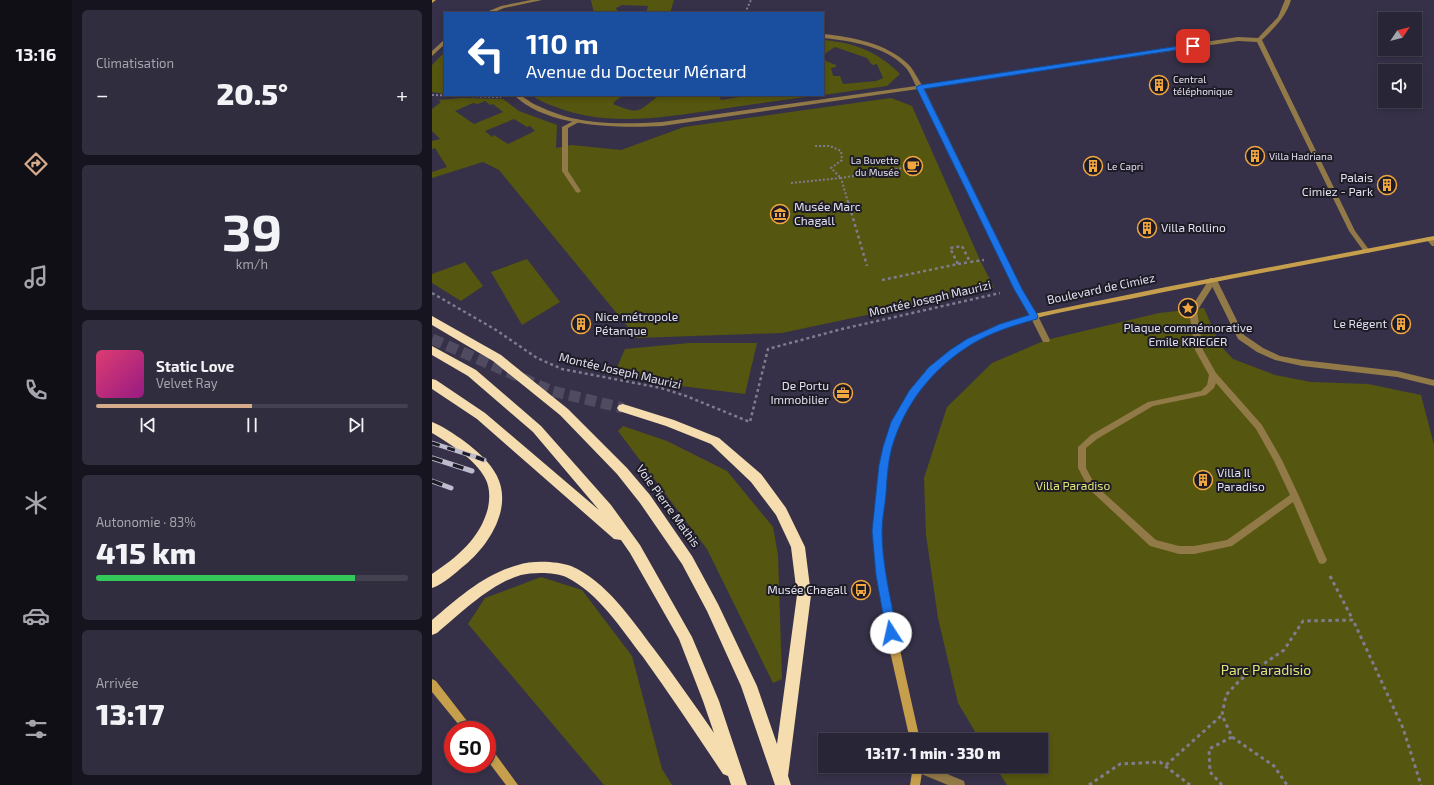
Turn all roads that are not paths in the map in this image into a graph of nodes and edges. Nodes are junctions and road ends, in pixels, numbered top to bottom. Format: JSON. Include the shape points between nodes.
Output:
{"nodes":[{"id":1,"x":539,"y":0,"type":"edge"},
{"id":2,"x":1288,"y":0,"type":"edge"},
{"id":3,"x":490,"y":12,"type":"edge"},
{"id":4,"x":824,"y":36,"type":"edge"},
{"id":5,"x":1258,"y":40,"type":"junction"},
{"id":6,"x":444,"y":42,"type":"edge"},
{"id":7,"x":432,"y":54,"type":"edge"},
{"id":8,"x":920,"y":87,"type":"junction"},
{"id":9,"x":518,"y":96,"type":"edge"},
{"id":10,"x":577,"y":120,"type":"junction"},
{"id":11,"x":578,"y":191,"type":"dead end"},
{"id":12,"x":1432,"y":240,"type":"edge"},
{"id":13,"x":1366,"y":251,"type":"junction"},
{"id":14,"x":1213,"y":280,"type":"junction"},
{"id":15,"x":1034,"y":316,"type":"junction"},
{"id":16,"x":432,"y":320,"type":"edge"},
{"id":17,"x":1046,"y":340,"type":"dead end"},
{"id":18,"x":432,"y":350,"type":"edge"},
{"id":19,"x":1213,"y":375,"type":"junction"},
{"id":20,"x":432,"y":384,"type":"edge"},
{"id":21,"x":1434,"y":384,"type":"edge"},
{"id":22,"x":623,"y":408,"type":"tunnel mouth"},
{"id":23,"x":432,"y":427,"type":"edge"},
{"id":24,"x":1295,"y":496,"type":"junction"},
{"id":25,"x":635,"y":549,"type":"junction"},
{"id":26,"x":1322,"y":560,"type":"road end"},
{"id":27,"x":432,"y":582,"type":"edge"},
{"id":28,"x":432,"y":629,"type":"edge"},
{"id":29,"x":432,"y":684,"type":"edge"},
{"id":30,"x":462,"y":721,"type":"edge"},
{"id":31,"x":913,"y":733,"type":"edge"},
{"id":32,"x":496,"y":763,"type":"edge"},
{"id":33,"x":917,"y":773,"type":"edge"},
{"id":34,"x":932,"y":773,"type":"edge"},
{"id":35,"x":782,"y":781,"type":"edge"},
{"id":36,"x":738,"y":783,"type":"edge"},
{"id":37,"x":513,"y":785,"type":"edge"},
{"id":38,"x":915,"y":785,"type":"edge"},
{"id":39,"x":960,"y":785,"type":"edge"}],
"edges":[{"from":1,"to":3,"type":"street"},
{"from":2,"to":5,"type":"street","via":[[1285,10],[1275,24]]},
{"from":4,"to":8,"type":"street","via":[[846,38],[888,53],[907,66]]},
{"from":5,"to":8,"type":"street","via":[[1238,38]]},
{"from":5,"to":13,"type":"street","via":[[1352,231]]},
{"from":6,"to":7,"type":"street"},
{"from":8,"to":10,"type":"street","via":[[662,124],[635,126]]},
{"from":8,"to":15,"type":"street","via":[[1002,257]]},
{"from":9,"to":10,"type":"street","via":[[540,110]]},
{"from":10,"to":11,"type":"street","via":[[565,127],[565,171]]},
{"from":12,"to":13,"type":"main road","name":"Boulevard de Cimiez"},
{"from":13,"to":14,"type":"main road","name":"Boulevard de Cimiez"},
{"from":14,"to":15,"type":"main road","name":"Boulevard de Cimiez"},
{"from":14,"to":19,"type":"street","via":[[1193,311],[1199,350]]},
{"from":14,"to":21,"type":"street","via":[[1241,337],[1260,350],[1278,358],[1302,363],[1397,374]]},
{"from":15,"to":17,"type":"street"},
{"from":15,"to":31,"type":"main road","name":"Boulevard de Cimiez","via":[[970,341],[932,369],[912,393],[896,422],[887,447],[877,531],[881,575]]},
{"from":16,"to":35,"type":"highway","name":"Voie Pierre Mathis","via":[[497,358],[564,412],[622,470],[645,499],[687,560],[712,608],[749,686]]},
{"from":18,"to":25,"type":"highway","via":[[472,374],[537,429],[606,510]]},
{"from":19,"to":24,"type":"street","via":[[1259,427]]},
{"from":19,"to":24,"type":"street","via":[[1211,386],[1203,393],[1151,404],[1094,437],[1082,447],[1082,468],[1092,487],[1153,543],[1179,550],[1194,550],[1229,543]]},
{"from":20,"to":25,"type":"highway","via":[[480,416]]},
{"from":22,"to":35,"type":"highway","via":[[670,422],[715,441],[756,478],[781,512],[798,547],[804,595]]},
{"from":23,"to":27,"type":"highway","via":[[474,457],[488,472],[494,484],[496,499],[494,516],[485,535],[472,551]]},
{"from":24,"to":26,"type":"street"},
{"from":25,"to":36,"type":"highway","via":[[685,637],[711,701]]},
{"from":28,"to":36,"type":"highway","via":[[472,595],[519,570],[538,567],[568,571],[597,590],[628,626],[680,696]]},
{"from":29,"to":30,"type":"main road"},
{"from":32,"to":37,"type":"main road"},
{"from":33,"to":38,"type":"main road"},
{"from":34,"to":39,"type":"street"}]}
